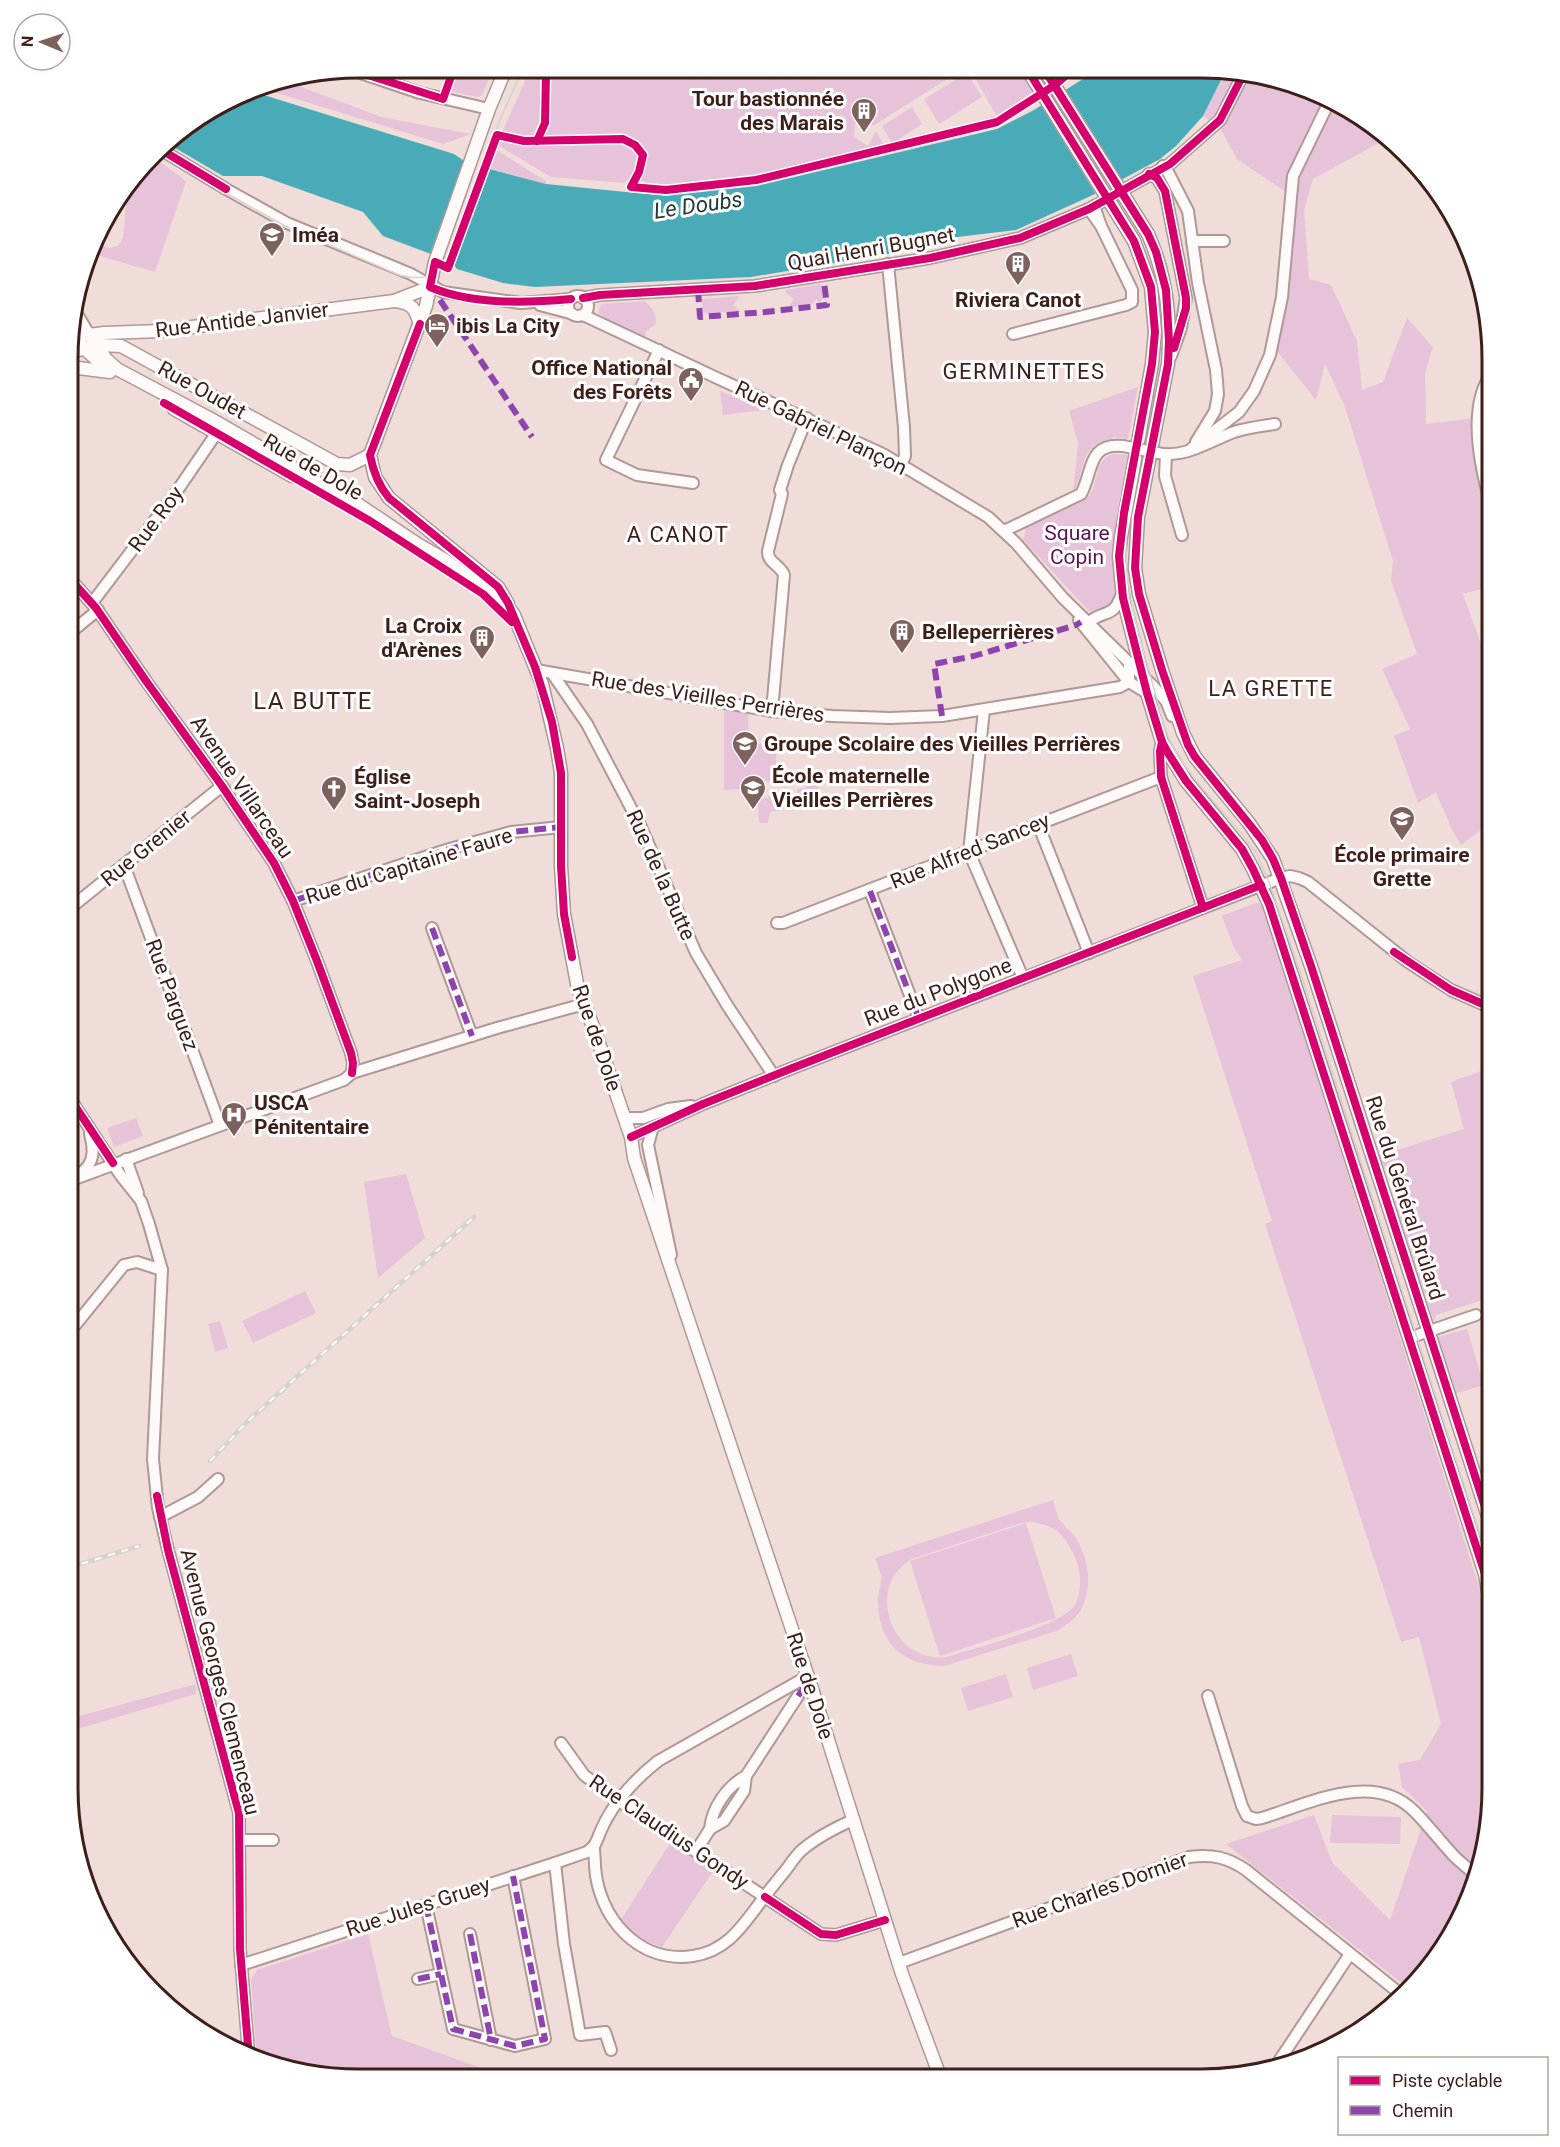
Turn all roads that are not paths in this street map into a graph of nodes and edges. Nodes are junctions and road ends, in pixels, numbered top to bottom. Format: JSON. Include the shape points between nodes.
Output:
{"nodes":[{"id":1,"x":376,"y":78,"type":"edge"},
{"id":2,"x":503,"y":78,"type":"edge"},
{"id":3,"x":1033,"y":78,"type":"edge"},
{"id":4,"x":1050,"y":78,"type":"edge"},
{"id":5,"x":1241,"y":80,"type":"edge"},
{"id":6,"x":1326,"y":108,"type":"edge"},
{"id":7,"x":489,"y":109,"type":"junction"},
{"id":8,"x":168,"y":153,"type":"edge"},
{"id":9,"x":1163,"y":166,"type":"junction"},
{"id":10,"x":1149,"y":174,"type":"junction"},
{"id":11,"x":1091,"y":208,"type":"junction"},
{"id":12,"x":1192,"y":240,"type":"junction"},
{"id":13,"x":1224,"y":241,"type":"dead end"},
{"id":14,"x":888,"y":264,"type":"junction"},
{"id":15,"x":430,"y":287,"type":"junction"},
{"id":16,"x":584,"y":298,"type":"junction"},
{"id":17,"x":571,"y":299,"type":"junction"},
{"id":18,"x":394,"y":301,"type":"junction"},
{"id":19,"x":534,"y":303,"type":"junction"},
{"id":20,"x":570,"y":313,"type":"junction"},
{"id":21,"x":584,"y":315,"type":"junction"},
{"id":22,"x":80,"y":320,"type":"edge"},
{"id":23,"x":420,"y":324,"type":"junction"},
{"id":24,"x":89,"y":334,"type":"junction"},
{"id":25,"x":1013,"y":334,"type":"dead end"},
{"id":26,"x":79,"y":335,"type":"edge"},
{"id":27,"x":79,"y":341,"type":"edge"},
{"id":28,"x":90,"y":347,"type":"junction"},
{"id":29,"x":78,"y":350,"type":"edge"},
{"id":30,"x":659,"y":350,"type":"junction"},
{"id":31,"x":1168,"y":364,"type":"junction"},
{"id":32,"x":78,"y":368,"type":"edge"},
{"id":33,"x":110,"y":372,"type":"junction"},
{"id":34,"x":1482,"y":396,"type":"edge"},
{"id":35,"x":807,"y":418,"type":"junction"},
{"id":36,"x":1275,"y":424,"type":"dead end"},
{"id":37,"x":219,"y":429,"type":"junction"},
{"id":38,"x":1191,"y":449,"type":"junction"},
{"id":39,"x":1162,"y":454,"type":"junction"},
{"id":40,"x":370,"y":455,"type":"junction"},
{"id":41,"x":1482,"y":459,"type":"edge"},
{"id":42,"x":901,"y":465,"type":"junction"},
{"id":43,"x":693,"y":483,"type":"dead end"},
{"id":44,"x":1004,"y":531,"type":"junction"},
{"id":45,"x":1182,"y":535,"type":"dead end"},
{"id":46,"x":78,"y":588,"type":"edge"},
{"id":47,"x":1122,"y":593,"type":"junction"},
{"id":48,"x":1063,"y":598,"type":"junction"},
{"id":49,"x":95,"y":607,"type":"junction"},
{"id":50,"x":509,"y":608,"type":"junction"},
{"id":51,"x":1089,"y":622,"type":"junction"},
{"id":52,"x":78,"y":624,"type":"edge"},
{"id":53,"x":1090,"y":633,"type":"junction"},
{"id":54,"x":522,"y":636,"type":"junction"},
{"id":55,"x":1129,"y":664,"type":"junction"},
{"id":56,"x":536,"y":670,"type":"junction"},
{"id":57,"x":552,"y":673,"type":"junction"},
{"id":58,"x":1142,"y":675,"type":"junction"},
{"id":59,"x":1129,"y":682,"type":"junction"},
{"id":60,"x":1147,"y":693,"type":"junction"},
{"id":61,"x":984,"y":710,"type":"junction"},
{"id":62,"x":772,"y":711,"type":"junction"},
{"id":63,"x":1162,"y":742,"type":"junction"},
{"id":64,"x":1188,"y":745,"type":"junction"},
{"id":65,"x":1161,"y":777,"type":"junction"},
{"id":66,"x":222,"y":786,"type":"junction"},
{"id":67,"x":1038,"y":824,"type":"junction"},
{"id":68,"x":561,"y":827,"type":"junction"},
{"id":69,"x":969,"y":852,"type":"junction"},
{"id":70,"x":124,"y":866,"type":"junction"},
{"id":71,"x":1281,"y":878,"type":"junction"},
{"id":72,"x":1261,"y":885,"type":"junction"},
{"id":73,"x":870,"y":891,"type":"junction"},
{"id":74,"x":293,"y":901,"type":"junction"},
{"id":75,"x":78,"y":902,"type":"edge"},
{"id":76,"x":1203,"y":908,"type":"junction"},
{"id":77,"x":777,"y":923,"type":"dead end"},
{"id":78,"x":432,"y":928,"type":"dead end"},
{"id":79,"x":1089,"y":952,"type":"junction"},
{"id":80,"x":1023,"y":978,"type":"junction"},
{"id":81,"x":584,"y":1004,"type":"junction"},
{"id":82,"x":1482,"y":1004,"type":"edge"},
{"id":83,"x":919,"y":1019,"type":"junction"},
{"id":84,"x":472,"y":1036,"type":"junction"},
{"id":85,"x":352,"y":1073,"type":"junction"},
{"id":86,"x":774,"y":1076,"type":"junction"},
{"id":87,"x":703,"y":1104,"type":"junction"},
{"id":88,"x":78,"y":1111,"type":"edge"},
{"id":89,"x":624,"y":1118,"type":"junction"},
{"id":90,"x":220,"y":1125,"type":"junction"},
{"id":91,"x":88,"y":1127,"type":"junction"},
{"id":92,"x":653,"y":1127,"type":"junction"},
{"id":93,"x":631,"y":1137,"type":"junction"},
{"id":94,"x":126,"y":1159,"type":"junction"},
{"id":95,"x":113,"y":1164,"type":"junction"},
{"id":96,"x":78,"y":1174,"type":"edge"},
{"id":97,"x":78,"y":1176,"type":"edge"},
{"id":98,"x":141,"y":1201,"type":"junction"},
{"id":99,"x":162,"y":1270,"type":"junction"},
{"id":100,"x":679,"y":1293,"type":"junction"},
{"id":101,"x":1476,"y":1315,"type":"dead end"},
{"id":102,"x":78,"y":1322,"type":"edge"},
{"id":103,"x":1429,"y":1331,"type":"junction"},
{"id":104,"x":1409,"y":1338,"type":"junction"},
{"id":105,"x":218,"y":1479,"type":"dead end"},
{"id":106,"x":1482,"y":1497,"type":"edge"},
{"id":107,"x":160,"y":1517,"type":"junction"},
{"id":108,"x":1482,"y":1565,"type":"edge"},
{"id":109,"x":808,"y":1677,"type":"junction"},
{"id":110,"x":1208,"y":1695,"type":"dead end"},
{"id":111,"x":798,"y":1696,"type":"dead end"},
{"id":112,"x":561,"y":1743,"type":"dead end"},
{"id":113,"x":618,"y":1800,"type":"junction"},
{"id":114,"x":853,"y":1820,"type":"junction"},
{"id":115,"x":240,"y":1840,"type":"junction"},
{"id":116,"x":273,"y":1840,"type":"dead end"},
{"id":117,"x":594,"y":1846,"type":"junction"},
{"id":118,"x":696,"y":1851,"type":"junction"},
{"id":119,"x":555,"y":1863,"type":"junction"},
{"id":120,"x":1469,"y":1870,"type":"edge"},
{"id":121,"x":513,"y":1876,"type":"junction"},
{"id":122,"x":765,"y":1897,"type":"junction"},
{"id":123,"x":426,"y":1905,"type":"junction"},
{"id":124,"x":885,"y":1920,"type":"junction"},
{"id":125,"x":470,"y":1934,"type":"dead end"},
{"id":126,"x":1350,"y":1954,"type":"junction"},
{"id":127,"x":899,"y":1963,"type":"junction"},
{"id":128,"x":241,"y":1965,"type":"junction"},
{"id":129,"x":441,"y":1974,"type":"junction"},
{"id":130,"x":418,"y":1979,"type":"dead end"},
{"id":131,"x":1396,"y":1990,"type":"edge"},
{"id":132,"x":491,"y":2040,"type":"junction"},
{"id":133,"x":248,"y":2047,"type":"edge"},
{"id":134,"x":611,"y":2050,"type":"dead end"},
{"id":135,"x":1282,"y":2057,"type":"edge"},
{"id":136,"x":937,"y":2069,"type":"edge"}],
"edges":[{"from":1,"to":7,"type":"street"},
{"from":2,"to":7,"type":"main road"},
{"from":3,"to":47,"type":"main road","name":"Rue du Général Brûlard","bridge":true,"via":[[1134,241],[1151,287],[1155,332],[1152,364],[1121,537]]},
{"from":4,"to":31,"type":"main road","bridge":true,"via":[[1156,252],[1169,317]]},
{"from":5,"to":9,"type":"street","name":"Quai Henri Bugnet","via":[[1220,120]]},
{"from":6,"to":38,"type":"street","via":[[1293,176],[1282,297],[1270,355],[1254,391],[1239,412]]},
{"from":7,"to":15,"type":"main road","via":[[435,262]]},
{"from":8,"to":15,"type":"street","via":[[287,224],[411,274]]},
{"from":9,"to":10,"type":"street","name":"Quai Henri Bugnet"},
{"from":9,"to":12,"type":"street","via":[[1188,210]]},
{"from":10,"to":11,"type":"street","name":"Quai Henri Bugnet"},
{"from":10,"to":31,"type":"street","via":[[1157,178],[1165,191],[1185,285],[1186,308]]},
{"from":11,"to":14,"type":"street","name":"Quai Henri Bugnet","via":[[1020,238]]},
{"from":11,"to":25,"type":"street","via":[[1132,290],[1132,302]]},
{"from":12,"to":13,"type":"street"},
{"from":12,"to":38,"type":"street","via":[[1218,394],[1215,411]]},
{"from":14,"to":16,"type":"street","name":"Quai Henri Bugnet","via":[[755,286]]},
{"from":14,"to":42,"type":"street","via":[[904,427],[905,456]]},
{"from":15,"to":18,"type":"main road","name":"Rue Antide Janvier"},
{"from":15,"to":19,"type":"street","via":[[499,301]]},
{"from":15,"to":23,"type":"main road"},
{"from":16,"to":17,"type":"street"},
{"from":16,"to":21,"type":"street","via":[[588,306]]},
{"from":17,"to":19,"type":"street"},
{"from":17,"to":20,"type":"street"},
{"from":18,"to":23,"type":"main road","via":[[414,307]]},
{"from":18,"to":24,"type":"main road","name":"Rue Antide Janvier","via":[[168,330]]},
{"from":19,"to":20,"type":"street"},
{"from":20,"to":21,"type":"street"},
{"from":21,"to":30,"type":"street","name":"Rue Gabriel Plançon"},
{"from":22,"to":24,"type":"street"},
{"from":23,"to":40,"type":"main road"},
{"from":24,"to":26,"type":"main road","name":"Rue Antide Janvier"},
{"from":24,"to":28,"type":"main road","name":"Rue de Dole"},
{"from":27,"to":28,"type":"main road","name":"Rue de Dole"},
{"from":28,"to":29,"type":"main road"},
{"from":28,"to":33,"type":"main road","name":"Rue de Dole"},
{"from":28,"to":37,"type":"main road","name":"Rue de Dole","via":[[117,369]]},
{"from":28,"to":40,"type":"main road","name":"Rue Oudet","via":[[110,344],[125,348],[337,464],[350,465]]},
{"from":30,"to":35,"type":"street","name":"Rue Gabriel Plançon"},
{"from":30,"to":43,"type":"street","via":[[606,460],[638,475]]},
{"from":31,"to":64,"type":"main road","via":[[1138,517],[1135,568],[1139,594]]},
{"from":32,"to":33,"type":"main road"},
{"from":33,"to":37,"type":"main road","name":"Rue de Dole"},
{"from":34,"to":41,"type":"street","via":[[1477,419]]},
{"from":35,"to":42,"type":"street","name":"Rue Gabriel Plançon"},
{"from":35,"to":62,"type":"street","via":[[780,490],[768,555],[784,575]]},
{"from":36,"to":38,"type":"street","via":[[1235,432]]},
{"from":37,"to":49,"type":"street","name":"Rue Roy"},
{"from":37,"to":50,"type":"main road","name":"Rue de Dole","via":[[350,499],[445,560]]},
{"from":37,"to":54,"type":"main road","name":"Rue de Dole","via":[[441,566],[498,607]]},
{"from":38,"to":39,"type":"street"},
{"from":39,"to":44,"type":"street","bridge":true,"via":[[1114,445],[1097,454],[1081,494]]},
{"from":39,"to":45,"type":"street"},
{"from":40,"to":50,"type":"main road","via":[[383,491],[498,587]]},
{"from":42,"to":44,"type":"street","name":"Rue Gabriel Plançon"},
{"from":44,"to":48,"type":"street","name":"Rue Gabriel Plançon"},
{"from":46,"to":49,"type":"street","name":"Avenue Villarceau"},
{"from":47,"to":51,"type":"street","via":[[1113,610]]},
{"from":47,"to":58,"type":"main road","name":"Rue du Général Brûlard"},
{"from":48,"to":51,"type":"street","name":"Rue Gabriel Plançon"},
{"from":48,"to":53,"type":"street","name":"Rue Gabriel Plançon"},
{"from":49,"to":52,"type":"street","name":"Rue Roy"},
{"from":49,"to":66,"type":"street","name":"Avenue Villarceau"},
{"from":50,"to":54,"type":"main road","name":"Rue de Dole"},
{"from":51,"to":53,"type":"street"},
{"from":51,"to":55,"type":"street","name":"Rue Gabriel Plançon"},
{"from":53,"to":59,"type":"street","name":"Rue Gabriel Plançon"},
{"from":54,"to":56,"type":"main road","name":"Rue de Dole"},
{"from":55,"to":58,"type":"street","name":"Rue Gabriel Plançon"},
{"from":55,"to":59,"type":"street"},
{"from":56,"to":57,"type":"street","name":"Rue des Vieilles Perrières"},
{"from":56,"to":68,"type":"main road","name":"Rue de Dole","via":[[558,756]]},
{"from":57,"to":62,"type":"street","name":"Rue des Vieilles Perrières"},
{"from":57,"to":86,"type":"street","name":"Rue de la Butte","via":[[587,724],[641,827],[696,953]]},
{"from":58,"to":60,"type":"main road","name":"Rue du Général Brûlard"},
{"from":58,"to":64,"type":"street","name":"Rue Gabriel Plançon","via":[[1166,701]]},
{"from":59,"to":60,"type":"street","name":"Rue Gabriel Plançon"},
{"from":59,"to":61,"type":"street","name":"Rue des Vieilles Perrières","via":[[1117,688]]},
{"from":60,"to":63,"type":"main road","name":"Rue du Général Brûlard"},
{"from":61,"to":62,"type":"street","name":"Rue des Vieilles Perrières","via":[[890,718]]},
{"from":61,"to":69,"type":"street"},
{"from":63,"to":65,"type":"street"},
{"from":63,"to":72,"type":"main road","name":"Rue du Général Brûlard","via":[[1186,781],[1242,849]]},
{"from":64,"to":71,"type":"main road","name":"Rue du Général Brûlard","via":[[1262,840]]},
{"from":65,"to":67,"type":"street","name":"Rue Alfred Sancey"},
{"from":65,"to":76,"type":"street"},
{"from":66,"to":70,"type":"street","name":"Rue Grenier"},
{"from":66,"to":74,"type":"street","name":"Avenue Villarceau","via":[[274,863]]},
{"from":67,"to":69,"type":"street","name":"Rue Alfred Sancey"},
{"from":67,"to":79,"type":"street"},
{"from":68,"to":74,"type":"street","name":"Rue du Capitaine Faure","via":[[511,832]]},
{"from":68,"to":81,"type":"main road","name":"Rue de Dole","via":[[564,914]]},
{"from":69,"to":73,"type":"street","name":"Rue Alfred Sancey"},
{"from":69,"to":80,"type":"street"},
{"from":70,"to":75,"type":"street","name":"Rue Grenier"},
{"from":70,"to":90,"type":"street","name":"Rue Parguez"},
{"from":71,"to":72,"type":"street","name":"Rue du Polygone"},
{"from":71,"to":82,"type":"street","via":[[1293,876],[1308,882],[1408,962],[1451,990]]},
{"from":71,"to":103,"type":"main road","name":"Rue du Général Brûlard"},
{"from":72,"to":76,"type":"street","name":"Rue du Polygone"},
{"from":72,"to":104,"type":"main road","name":"Rue du Général Brûlard"},
{"from":73,"to":77,"type":"street","name":"Rue Alfred Sancey"},
{"from":73,"to":83,"type":"street"},
{"from":74,"to":85,"type":"street","name":"Avenue Villarceau","via":[[351,1053]]},
{"from":76,"to":79,"type":"street","name":"Rue du Polygone"},
{"from":78,"to":84,"type":"street"},
{"from":79,"to":80,"type":"street","name":"Rue du Polygone"},
{"from":80,"to":83,"type":"street","name":"Rue du Polygone"},
{"from":81,"to":84,"type":"street"},
{"from":81,"to":89,"type":"main road","name":"Rue de Dole"},
{"from":83,"to":86,"type":"street","name":"Rue du Polygone"},
{"from":84,"to":85,"type":"street"},
{"from":85,"to":90,"type":"street","via":[[344,1080]]},
{"from":86,"to":87,"type":"street","name":"Rue du Polygone"},
{"from":87,"to":89,"type":"street","name":"Rue du Polygone","via":[[668,1109],[643,1118]]},
{"from":87,"to":92,"type":"street","name":"Rue du Polygone"},
{"from":88,"to":91,"type":"street","name":"Avenue Georges Clemenceau"},
{"from":89,"to":93,"type":"main road","name":"Rue de Dole"},
{"from":90,"to":94,"type":"street"},
{"from":91,"to":95,"type":"street","name":"Avenue Georges Clemenceau"},
{"from":91,"to":96,"type":"street","via":[[94,1153],[86,1170]]},
{"from":92,"to":93,"type":"street","name":"Rue du Polygone"},
{"from":92,"to":100,"type":"street","name":"Rue de Dole","via":[[648,1145]]},
{"from":93,"to":100,"type":"main road","name":"Rue de Dole","via":[[634,1158]]},
{"from":94,"to":95,"type":"street"},
{"from":94,"to":98,"type":"street"},
{"from":95,"to":97,"type":"street"},
{"from":95,"to":98,"type":"street","name":"Avenue Georges Clemenceau"},
{"from":98,"to":99,"type":"street","name":"Avenue Georges Clemenceau"},
{"from":99,"to":102,"type":"street","via":[[137,1262],[124,1265]]},
{"from":99,"to":107,"type":"street","name":"Avenue Georges Clemenceau","via":[[153,1459]]},
{"from":100,"to":109,"type":"main road","name":"Rue de Dole"},
{"from":101,"to":103,"type":"street"},
{"from":103,"to":104,"type":"street"},
{"from":103,"to":106,"type":"main road","name":"Rue du Général Brûlard"},
{"from":104,"to":108,"type":"main road","name":"Rue du Général Brûlard"},
{"from":105,"to":107,"type":"street","via":[[198,1497]]},
{"from":107,"to":115,"type":"street","name":"Avenue Georges Clemenceau","via":[[239,1813]]},
{"from":109,"to":113,"type":"street","via":[[658,1761]]},
{"from":109,"to":114,"type":"main road","name":"Rue de Dole"},
{"from":110,"to":120,"type":"street","via":[[1247,1816],[1262,1818],[1344,1792],[1374,1792],[1398,1799],[1413,1809]]},
{"from":111,"to":118,"type":"street","via":[[746,1776],[744,1791],[724,1821],[710,1829]]},
{"from":112,"to":113,"type":"street","name":"Rue Claudius Gondy","via":[[584,1775]]},
{"from":113,"to":117,"type":"street"},
{"from":113,"to":118,"type":"street","name":"Rue Claudius Gondy"},
{"from":114,"to":122,"type":"street","via":[[831,1829],[801,1851]]},
{"from":114,"to":124,"type":"main road","name":"Rue de Dole"},
{"from":115,"to":116,"type":"street"},
{"from":115,"to":128,"type":"street","name":"Avenue Georges Clemenceau"},
{"from":117,"to":119,"type":"street","name":"Rue Jules Gruey"},
{"from":117,"to":122,"type":"street","via":[[597,1883],[604,1905],[624,1934],[658,1954],[695,1956],[717,1948],[732,1939]]},
{"from":118,"to":122,"type":"street","name":"Rue Claudius Gondy"},
{"from":119,"to":121,"type":"street","name":"Rue Jules Gruey"},
{"from":119,"to":134,"type":"street","via":[[580,2035],[605,2032]]},
{"from":121,"to":123,"type":"street","name":"Rue Jules Gruey"},
{"from":121,"to":132,"type":"street","via":[[545,2039],[515,2046]]},
{"from":122,"to":124,"type":"street","name":"Rue Claudius Gondy","via":[[821,1934],[836,1935]]},
{"from":123,"to":128,"type":"street","name":"Rue Jules Gruey"},
{"from":123,"to":129,"type":"street"},
{"from":124,"to":127,"type":"main road","name":"Rue de Dole"},
{"from":125,"to":132,"type":"street"},
{"from":126,"to":127,"type":"street","name":"Rue Charles Dornier","via":[[1231,1860],[1203,1855]]},
{"from":126,"to":131,"type":"street","name":"Rue Charles Dornier"},
{"from":126,"to":135,"type":"street"},
{"from":127,"to":136,"type":"main road","name":"Rue de Dole"},
{"from":128,"to":133,"type":"street","name":"Avenue Georges Clemenceau"},
{"from":129,"to":130,"type":"street"},
{"from":129,"to":132,"type":"street","via":[[453,2029]]}]}
